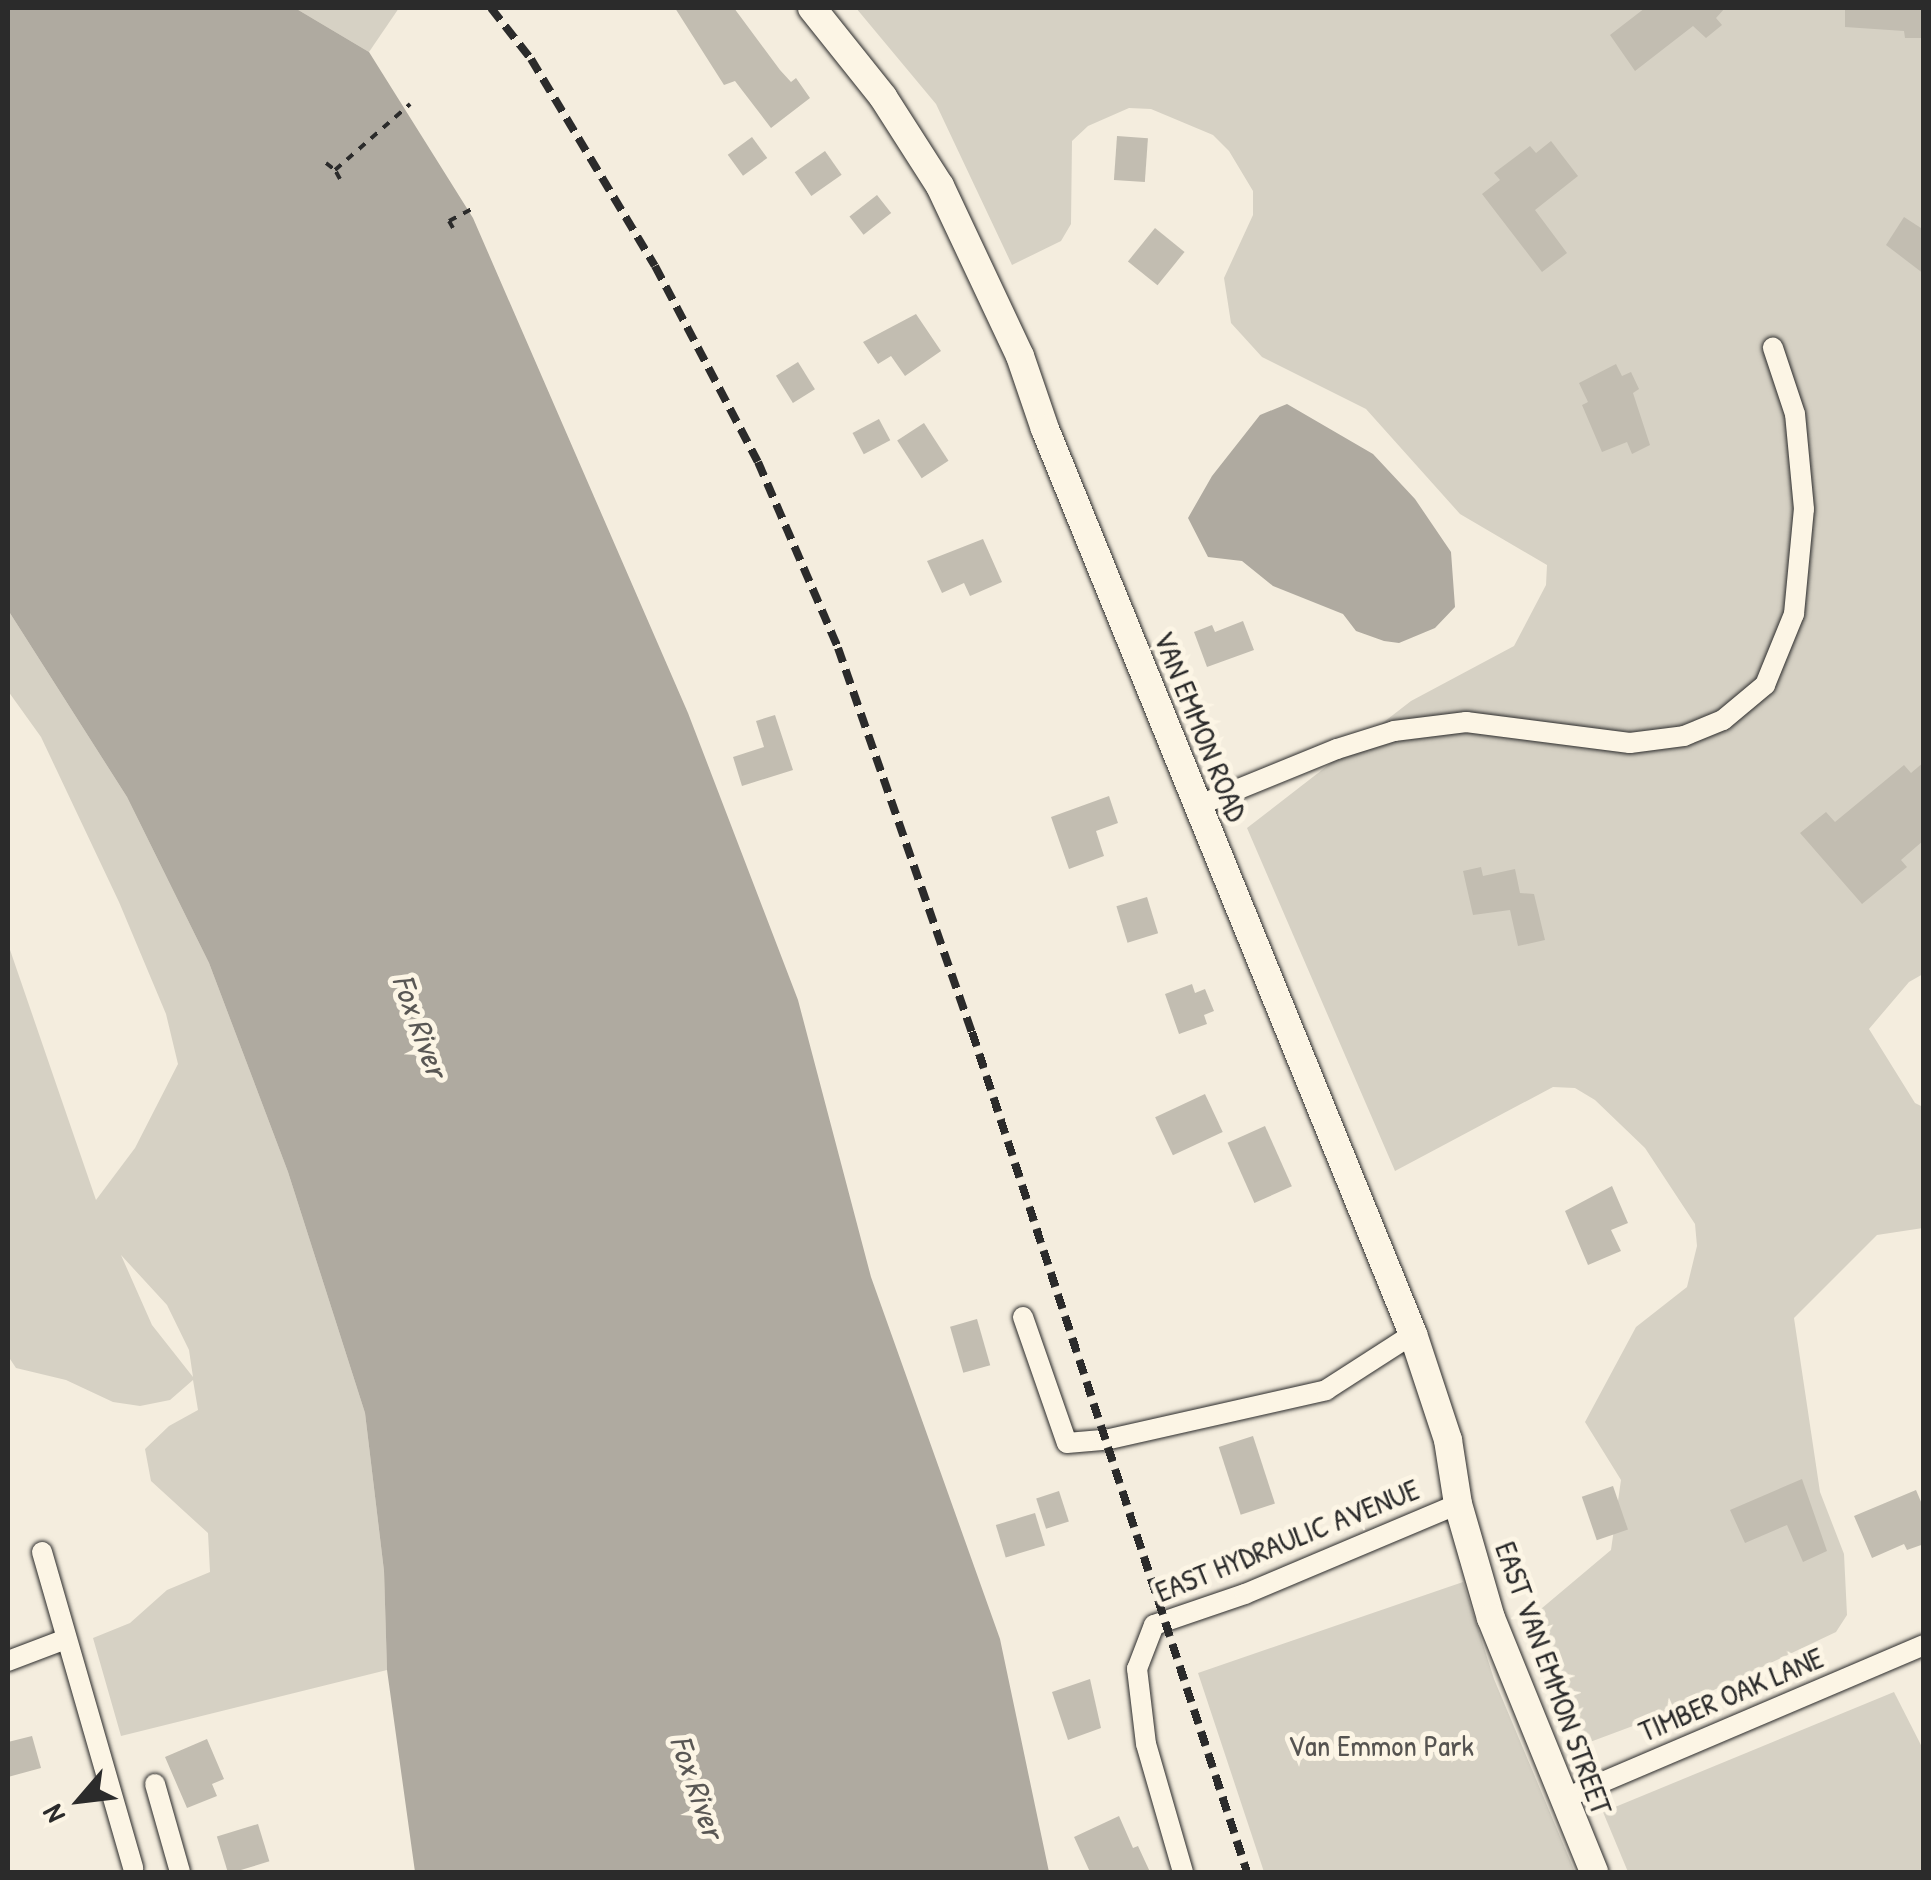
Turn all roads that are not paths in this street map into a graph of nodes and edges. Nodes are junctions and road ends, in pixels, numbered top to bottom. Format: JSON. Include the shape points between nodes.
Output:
{"nodes":[{"id":1,"x":812,"y":8,"type":"edge"},
{"id":2,"x":1774,"y":348,"type":"dead end"},
{"id":3,"x":1198,"y":806,"type":"junction"},
{"id":4,"x":1024,"y":1317,"type":"dead end"},
{"id":5,"x":1413,"y":1334,"type":"junction"},
{"id":6,"x":1458,"y":1504,"type":"junction"},
{"id":7,"x":42,"y":1552,"type":"dead end"},
{"id":8,"x":66,"y":1639,"type":"junction"},
{"id":9,"x":1924,"y":1644,"type":"edge"},
{"id":10,"x":8,"y":1661,"type":"edge"},
{"id":11,"x":155,"y":1784,"type":"dead end"},
{"id":12,"x":1562,"y":1799,"type":"junction"},
{"id":13,"x":133,"y":1868,"type":"dead end"},
{"id":14,"x":180,"y":1872,"type":"edge"},
{"id":15,"x":1183,"y":1872,"type":"edge"},
{"id":16,"x":1594,"y":1872,"type":"edge"}],
"edges":[{"from":1,"to":3,"type":"street","name":"VAN EMMON ROAD","via":[[894,112],[967,238]]},
{"from":2,"to":3,"type":"street","via":[[1795,414],[1804,509],[1794,614],[1765,686],[1724,720],[1684,736],[1630,743],[1466,722],[1394,731]]},
{"from":3,"to":5,"type":"street","name":"VAN EMMON ROAD"},
{"from":4,"to":5,"type":"street","via":[[1067,1443],[1326,1390]]},
{"from":5,"to":6,"type":"street","name":"VAN EMMON ROAD","via":[[1448,1440]]},
{"from":6,"to":12,"type":"street","name":"EAST VAN EMMON STREET","via":[[1491,1618]]},
{"from":6,"to":15,"type":"street","name":"EAST HYDRAULIC AVENUE","via":[[1154,1626],[1137,1669],[1146,1744]]},
{"from":7,"to":8,"type":"street"},
{"from":8,"to":10,"type":"street"},
{"from":8,"to":13,"type":"street"},
{"from":9,"to":12,"type":"street","name":"TIMBER OAK LANE"},
{"from":11,"to":14,"type":"street"},
{"from":12,"to":16,"type":"street","name":"EAST VAN EMMON STREET"}]}
